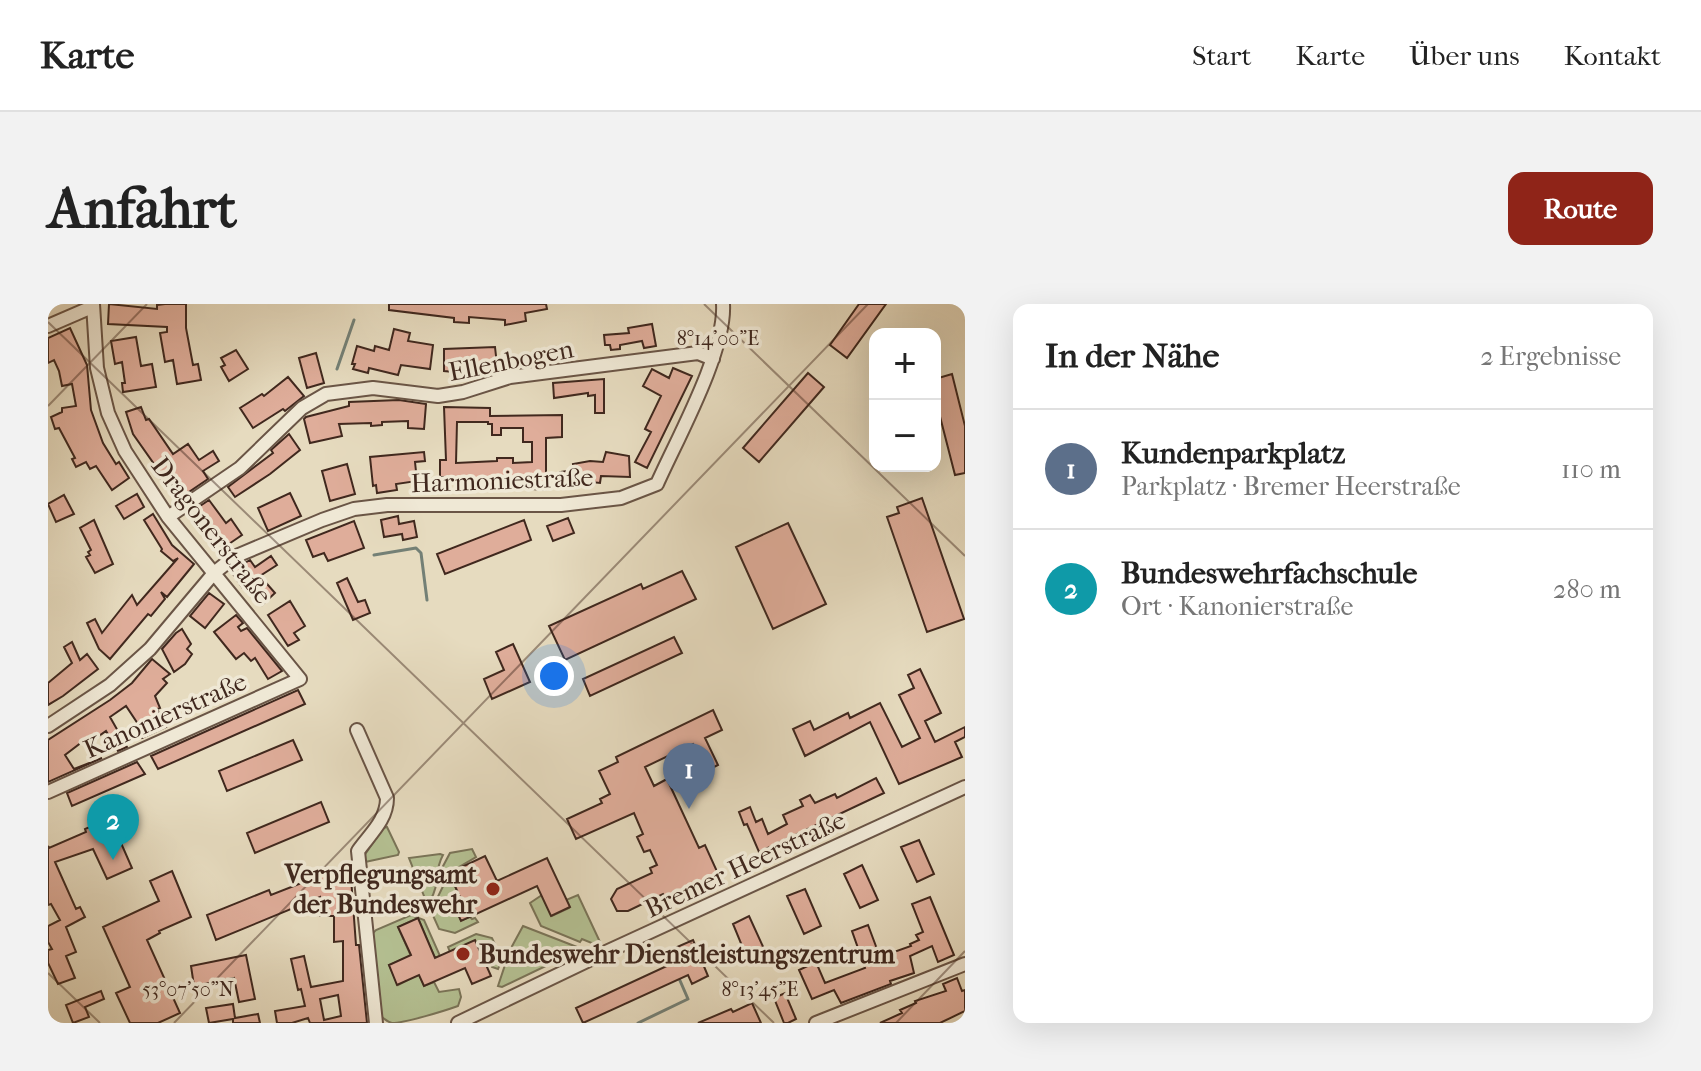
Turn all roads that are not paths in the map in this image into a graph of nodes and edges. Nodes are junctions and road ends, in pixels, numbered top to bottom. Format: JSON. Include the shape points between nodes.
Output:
{"nodes":[{"id":1,"x":723,"y":304,"type":"edge"},
{"id":2,"x":92,"y":305,"type":"edge"},
{"id":3,"x":48,"y":326,"type":"edge"},
{"id":4,"x":713,"y":359,"type":"junction"},
{"id":5,"x":168,"y":517,"type":"junction"},
{"id":6,"x":214,"y":573,"type":"junction"},
{"id":7,"x":300,"y":679,"type":"joint"},
{"id":8,"x":48,"y":726,"type":"edge"},
{"id":9,"x":357,"y":730,"type":"dead end"},
{"id":10,"x":965,"y":787,"type":"edge"},
{"id":11,"x":48,"y":792,"type":"edge"},
{"id":12,"x":965,"y":964,"type":"edge"},
{"id":13,"x":376,"y":1023,"type":"edge"},
{"id":14,"x":458,"y":1023,"type":"edge"},
{"id":15,"x":816,"y":1023,"type":"edge"}],
"edges":[{"from":1,"to":4,"type":"street","name":"Harmoniestraße"},
{"from":2,"to":3,"type":"street"},
{"from":2,"to":5,"type":"street","name":"Dragonerstraße","via":[[97,368],[108,413],[125,451]]},
{"from":4,"to":5,"type":"street","name":"Ellenbogen","via":[[698,353],[510,377],[438,396],[373,388],[326,394],[302,408],[240,468]]},
{"from":4,"to":6,"type":"street","name":"Harmoniestraße","via":[[657,484],[621,498],[561,505],[354,509],[234,557]]},
{"from":5,"to":6,"type":"street","name":"Dragonerstraße"},
{"from":6,"to":7,"type":"street","name":"Dragonerstraße"},
{"from":6,"to":8,"type":"street","via":[[150,649]]},
{"from":7,"to":11,"type":"street","name":"Kanonierstraße"},
{"from":9,"to":13,"type":"street","via":[[387,798],[382,819],[358,851]]},
{"from":10,"to":14,"type":"street","name":"Bremer Heerstraße"},
{"from":12,"to":15,"type":"street"}]}
